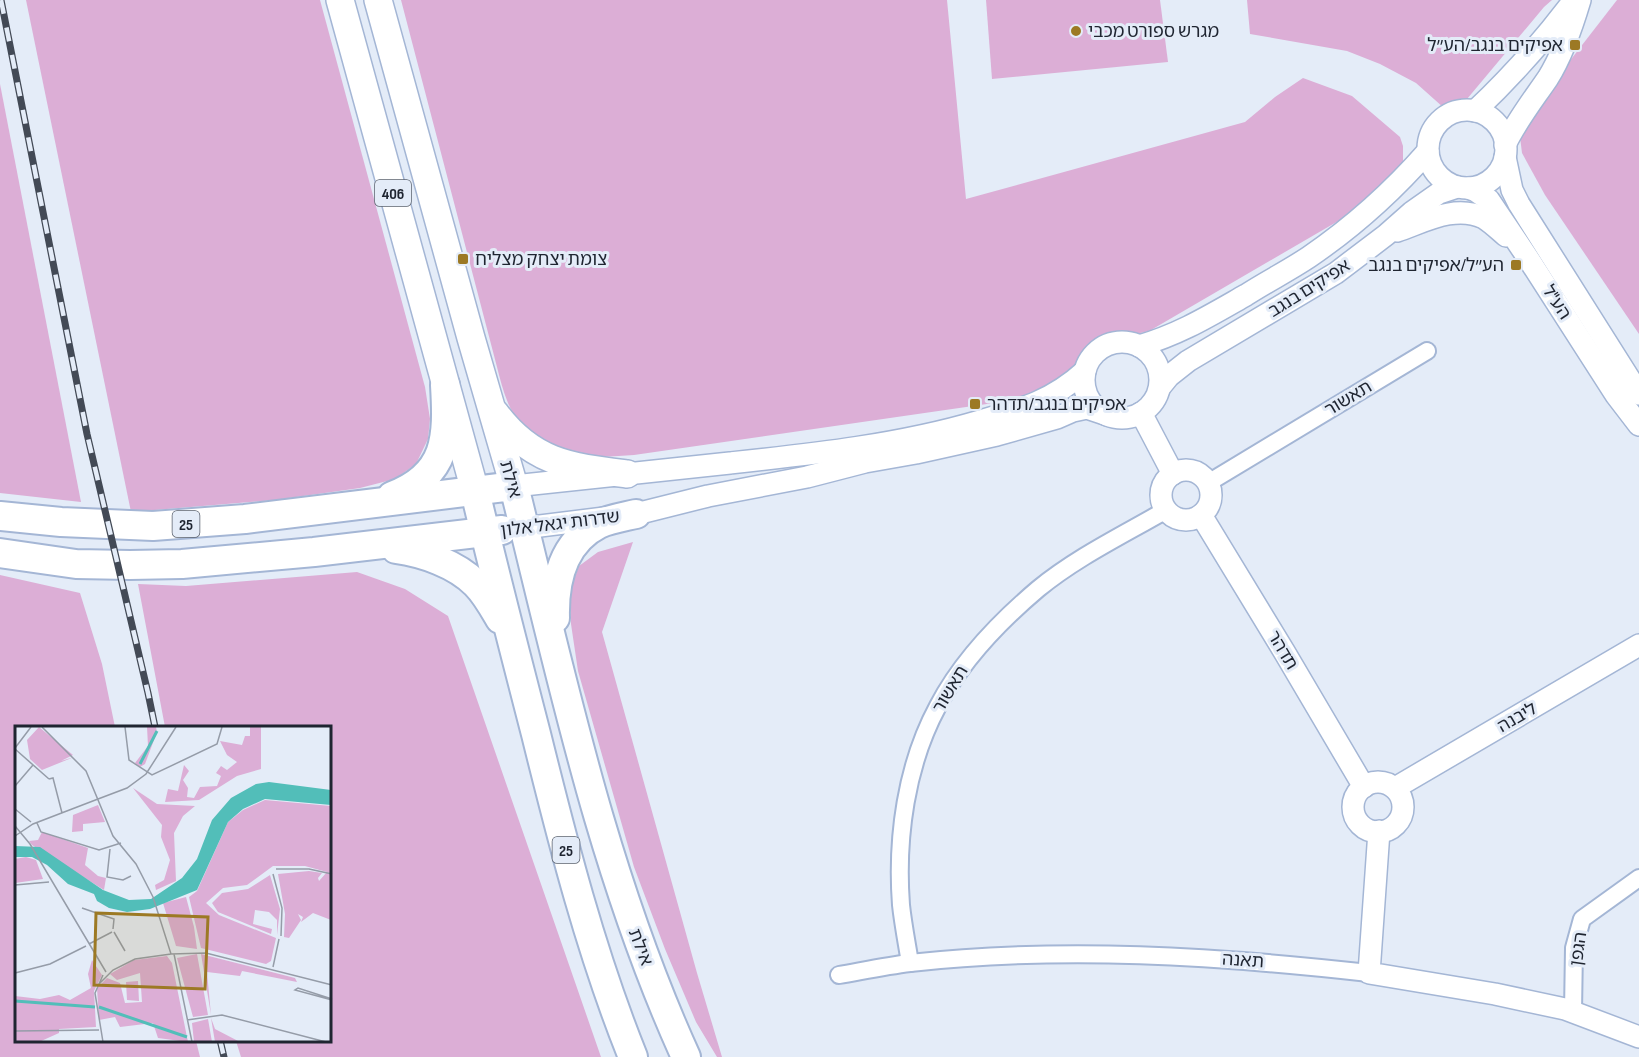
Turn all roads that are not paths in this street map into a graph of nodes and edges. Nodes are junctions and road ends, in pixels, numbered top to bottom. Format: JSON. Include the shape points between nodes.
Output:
{"nodes":[{"id":1,"x":340,"y":0,"type":"edge"},
{"id":2,"x":378,"y":0,"type":"edge"},
{"id":3,"x":1574,"y":0,"type":"edge"},
{"id":4,"x":1580,"y":0,"type":"edge"},
{"id":5,"x":1475,"y":111,"type":"junction"},
{"id":6,"x":1428,"y":151,"type":"junction"},
{"id":7,"x":1505,"y":151,"type":"junction"},
{"id":8,"x":1462,"y":187,"type":"junction"},
{"id":9,"x":1386,"y":235,"type":"junction"},
{"id":10,"x":1526,"y":255,"type":"junction"},
{"id":11,"x":1139,"y":346,"type":"junction"},
{"id":12,"x":1428,"y":351,"type":"dead end"},
{"id":13,"x":1085,"y":371,"type":"junction"},
{"id":14,"x":446,"y":385,"type":"junction"},
{"id":15,"x":1160,"y":387,"type":"junction"},
{"id":16,"x":1639,"y":394,"type":"edge"},
{"id":17,"x":490,"y":407,"type":"junction"},
{"id":18,"x":1141,"y":413,"type":"junction"},
{"id":19,"x":1108,"y":415,"type":"junction"},
{"id":20,"x":1639,"y":425,"type":"edge"},
{"id":21,"x":627,"y":474,"type":"junction"},
{"id":22,"x":1173,"y":474,"type":"junction"},
{"id":23,"x":1208,"y":483,"type":"junction"},
{"id":24,"x":514,"y":486,"type":"junction"},
{"id":25,"x":475,"y":490,"type":"junction"},
{"id":26,"x":371,"y":504,"type":"junction"},
{"id":27,"x":1166,"y":510,"type":"junction"},
{"id":28,"x":636,"y":514,"type":"junction"},
{"id":29,"x":1201,"y":515,"type":"junction"},
{"id":30,"x":0,"y":516,"type":"edge"},
{"id":31,"x":524,"y":528,"type":"junction"},
{"id":32,"x":485,"y":532,"type":"junction"},
{"id":33,"x":373,"y":545,"type":"junction"},
{"id":34,"x":0,"y":553,"type":"edge"},
{"id":35,"x":512,"y":639,"type":"junction"},
{"id":36,"x":1639,"y":645,"type":"edge"},
{"id":37,"x":558,"y":662,"type":"junction"},
{"id":38,"x":1364,"y":786,"type":"junction"},
{"id":39,"x":1395,"y":788,"type":"junction"},
{"id":40,"x":1379,"y":831,"type":"junction"},
{"id":41,"x":1639,"y":878,"type":"edge"},
{"id":42,"x":910,"y":963,"type":"junction"},
{"id":43,"x":1369,"y":973,"type":"junction"},
{"id":44,"x":838,"y":975,"type":"dead end"},
{"id":45,"x":1574,"y":1012,"type":"junction"},
{"id":46,"x":1639,"y":1037,"type":"edge"},
{"id":47,"x":633,"y":1057,"type":"edge"},
{"id":48,"x":686,"y":1057,"type":"edge"}],
"edges":[{"from":1,"to":14,"type":"main road","name":"אילת","number":"406"},
{"from":2,"to":17,"type":"main road","name":"אילת","number":"406"},
{"from":3,"to":5,"type":"street","via":[[1533,52]]},
{"from":4,"to":7,"type":"street","via":[[1560,56],[1514,126]]},
{"from":5,"to":6,"type":"street","via":[[1463,110],[1441,119],[1433,128]]},
{"from":5,"to":7,"type":"street","via":[[1496,123]]},
{"from":6,"to":8,"type":"street","via":[[1436,173],[1446,182]]},
{"from":6,"to":11,"type":"street","name":"אפיקים בנגב","via":[[1392,190],[1308,257],[1192,326]]},
{"from":7,"to":8,"type":"street","via":[[1500,169],[1491,179]]},
{"from":7,"to":16,"type":"street","name":"הע\"ל","via":[[1512,190],[1519,204]]},
{"from":8,"to":9,"type":"street","name":"אפיקים בנגב","via":[[1439,193]]},
{"from":8,"to":10,"type":"street","name":"הע\"ל","via":[[1489,200]]},
{"from":9,"to":10,"type":"street","via":[[1445,214],[1459,213],[1484,219]]},
{"from":9,"to":15,"type":"street","name":"אפיקים בנגב","via":[[1336,273],[1188,361]]},
{"from":10,"to":20,"type":"street","name":"הע\"ל"},
{"from":11,"to":13,"type":"street","via":[[1106,346],[1097,352]]},
{"from":11,"to":15,"type":"street","via":[[1156,363]]},
{"from":12,"to":23,"type":"street","name":"תאשור"},
{"from":13,"to":19,"type":"street","via":[[1086,393]]},
{"from":13,"to":21,"type":"street","via":[[1040,402],[948,431],[848,450]]},
{"from":14,"to":25,"type":"main road","name":"אילת","number":"406"},
{"from":14,"to":26,"type":"highway","via":[[444,441],[430,471],[402,492]]},
{"from":15,"to":18,"type":"street","via":[[1155,399]]},
{"from":17,"to":21,"type":"main road","via":[[515,436],[545,457],[581,469]]},
{"from":17,"to":24,"type":"main road","name":"אילת","number":"406"},
{"from":18,"to":19,"type":"street","via":[[1124,418]]},
{"from":18,"to":22,"type":"street"},
{"from":19,"to":28,"type":"street","name":"שדרות יגאל אלון","via":[[1087,408],[997,435]]},
{"from":21,"to":24,"type":"street"},
{"from":22,"to":23,"type":"street","via":[[1193,471]]},
{"from":22,"to":27,"type":"street","via":[[1161,492]]},
{"from":23,"to":29,"type":"street","via":[[1210,498]]},
{"from":24,"to":25,"type":"highway","number":"25"},
{"from":24,"to":31,"type":"highway","name":"אילת","number":"25"},
{"from":25,"to":26,"type":"highway","number":"25"},
{"from":25,"to":32,"type":"highway","name":"אילת","number":"25"},
{"from":26,"to":30,"type":"highway","number":"25","via":[[153,526]]},
{"from":27,"to":29,"type":"street","via":[[1182,520]]},
{"from":27,"to":42,"type":"street","name":"תאשור","via":[[1039,588],[998,625],[964,664],[937,706],[913,770],[900,850],[901,904]]},
{"from":28,"to":31,"type":"street","name":"שדרות יגאל אלון"},
{"from":28,"to":37,"type":"highway","via":[[588,531],[562,563],[555,615]]},
{"from":29,"to":38,"type":"street","name":"תדהר"},
{"from":31,"to":32,"type":"highway","name":"שדרות יגאל אלון","number":"25"},
{"from":31,"to":37,"type":"highway","name":"אילת","number":"25"},
{"from":32,"to":33,"type":"highway","name":"שדרות יגאל אלון","number":"25"},
{"from":32,"to":35,"type":"highway","name":"אילת","number":"25"},
{"from":33,"to":34,"type":"highway","name":"שדרות יגאל אלון","number":"25","via":[[129,566],[76,564]]},
{"from":33,"to":35,"type":"highway","via":[[407,550],[458,570],[487,597]]},
{"from":35,"to":47,"type":"highway","name":"אילת","number":"25","via":[[585,919]]},
{"from":36,"to":39,"type":"street","name":"ליבנה"},
{"from":37,"to":48,"type":"highway","name":"אילת","number":"25","via":[[611,861]]},
{"from":38,"to":39,"type":"street","via":[[1381,782]]},
{"from":38,"to":40,"type":"street","via":[[1354,800],[1355,815],[1364,827]]},
{"from":39,"to":40,"type":"street","via":[[1403,802],[1401,817],[1391,828]]},
{"from":40,"to":43,"type":"street"},
{"from":41,"to":45,"type":"street","name":"הגפן","via":[[1582,919],[1574,948]]},
{"from":42,"to":43,"type":"street","name":"תאנה","via":[[1137,955],[1282,963]]},
{"from":42,"to":44,"type":"street","name":"תאנה"},
{"from":43,"to":45,"type":"street","name":"תאנה","via":[[1495,993]]},
{"from":45,"to":46,"type":"street","name":"תאנה"}]}
